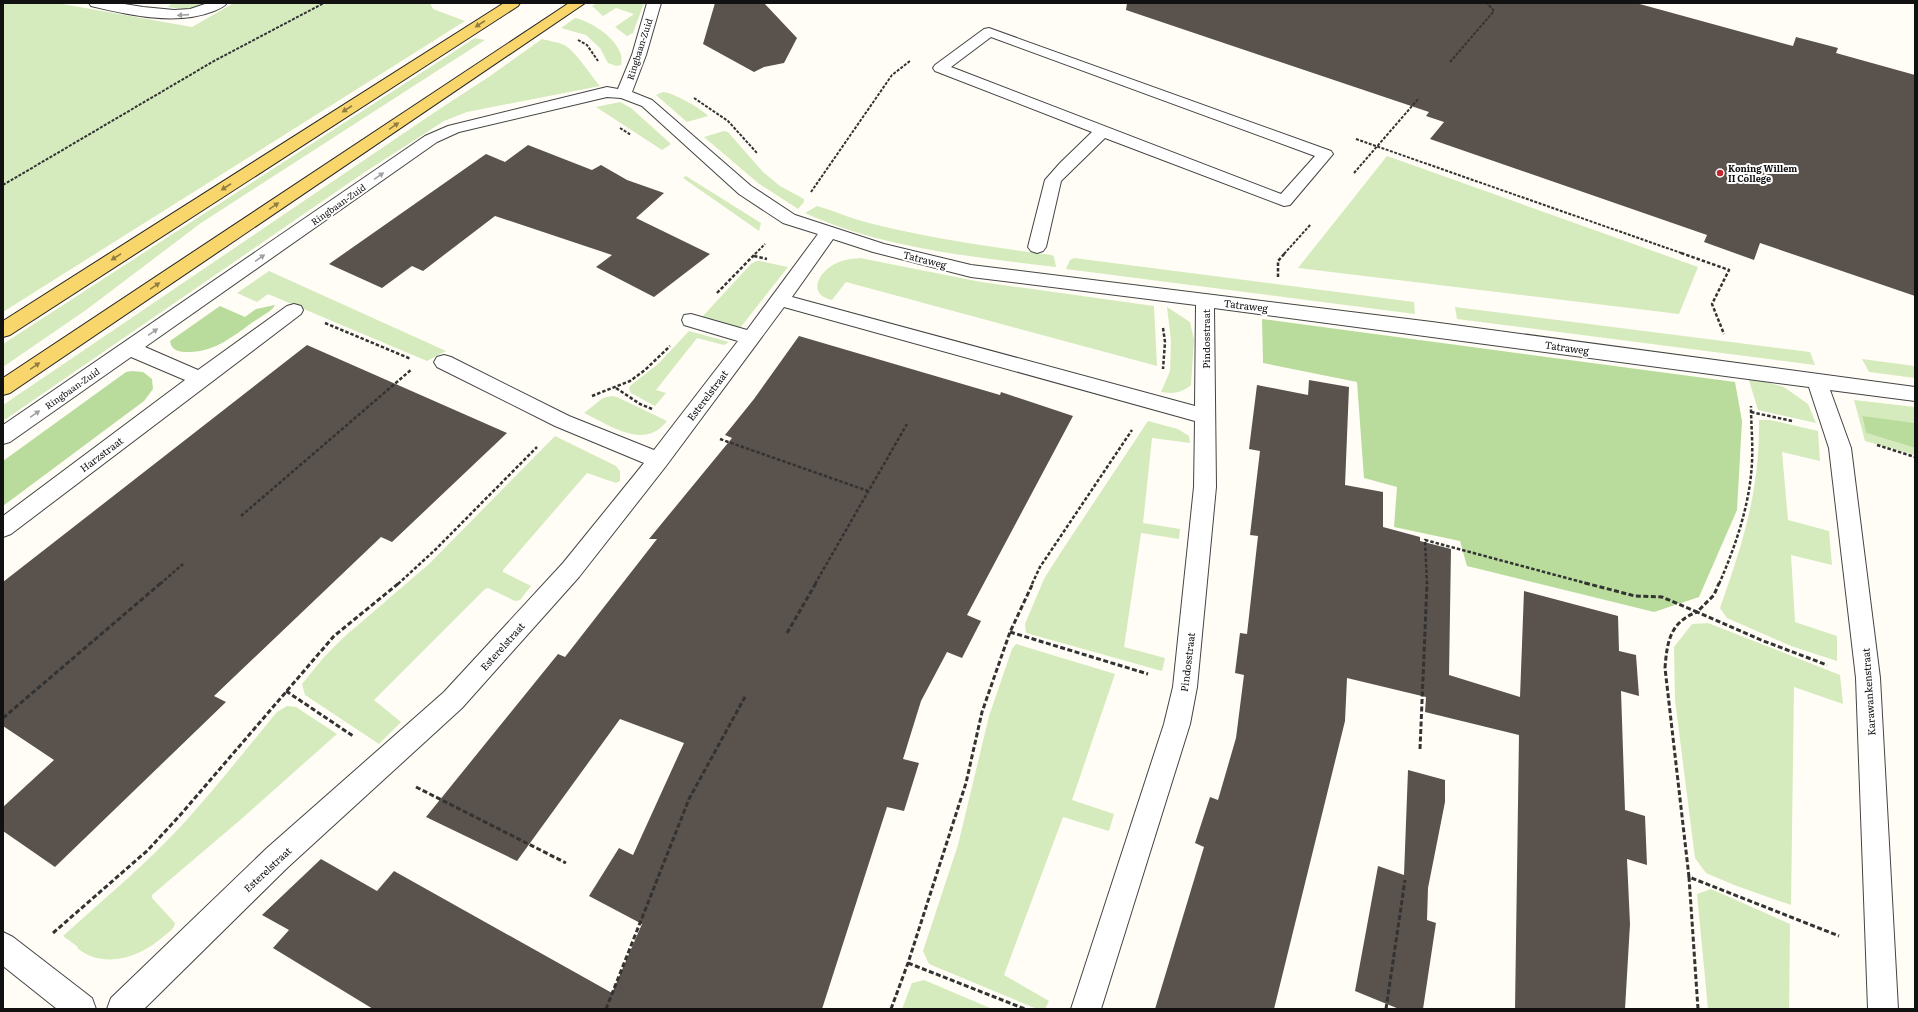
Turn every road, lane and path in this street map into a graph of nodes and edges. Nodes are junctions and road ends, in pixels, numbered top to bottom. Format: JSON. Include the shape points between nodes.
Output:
{"nodes":[{"id":1,"x":96,"y":3,"type":"edge"},
{"id":2,"x":220,"y":3,"type":"edge"},
{"id":3,"x":324,"y":3,"type":"edge"},
{"id":4,"x":513,"y":3,"type":"edge"},
{"id":5,"x":578,"y":3,"type":"edge"},
{"id":6,"x":654,"y":3,"type":"edge"},
{"id":7,"x":1487,"y":3,"type":"edge"},
{"id":8,"x":1450,"y":62,"type":"dead end"},
{"id":9,"x":624,"y":94,"type":"junction"},
{"id":10,"x":693,"y":97,"type":"dead end"},
{"id":11,"x":1104,"y":131,"type":"junction"},
{"id":12,"x":762,"y":158,"type":"dead end"},
{"id":13,"x":3,"y":185,"type":"edge"},
{"id":14,"x":789,"y":219,"type":"junction"},
{"id":15,"x":828,"y":233,"type":"junction"},
{"id":16,"x":1037,"y":247,"type":"dead end"},
{"id":17,"x":1278,"y":277,"type":"dead end"},
{"id":18,"x":1285,"y":278,"type":"dead end"},
{"id":19,"x":1725,"y":279,"type":"dead end"},
{"id":20,"x":1157,"y":294,"type":"junction"},
{"id":21,"x":780,"y":300,"type":"junction"},
{"id":22,"x":1205,"y":300,"type":"junction"},
{"id":23,"x":294,"y":310,"type":"dead end"},
{"id":24,"x":691,"y":320,"type":"junction"},
{"id":25,"x":3,"y":330,"type":"edge"},
{"id":26,"x":1716,"y":333,"type":"dead end"},
{"id":27,"x":1724,"y":334,"type":"junction"},
{"id":28,"x":1732,"y":335,"type":"dead end"},
{"id":29,"x":751,"y":338,"type":"junction"},
{"id":30,"x":130,"y":348,"type":"junction"},
{"id":31,"x":444,"y":362,"type":"dead end"},
{"id":32,"x":413,"y":368,"type":"dead end"},
{"id":33,"x":1741,"y":370,"type":"junction"},
{"id":34,"x":200,"y":379,"type":"junction"},
{"id":35,"x":1817,"y":381,"type":"junction"},
{"id":36,"x":3,"y":388,"type":"edge"},
{"id":37,"x":1915,"y":394,"type":"edge"},
{"id":38,"x":1149,"y":401,"type":"junction"},
{"id":39,"x":1205,"y":416,"type":"junction"},
{"id":40,"x":562,"y":421,"type":"junction"},
{"id":41,"x":907,"y":424,"type":"dead end"},
{"id":42,"x":684,"y":426,"type":"junction"},
{"id":43,"x":3,"y":436,"type":"edge"},
{"id":44,"x":658,"y":460,"type":"junction"},
{"id":45,"x":868,"y":492,"type":"junction"},
{"id":46,"x":240,"y":516,"type":"dead end"},
{"id":47,"x":3,"y":528,"type":"edge"},
{"id":48,"x":183,"y":564,"type":"dead end"},
{"id":49,"x":1697,"y":612,"type":"junction"},
{"id":50,"x":1010,"y":632,"type":"junction"},
{"id":51,"x":787,"y":634,"type":"dead end"},
{"id":52,"x":1868,"y":678,"type":"junction"},
{"id":53,"x":1186,"y":687,"type":"junction"},
{"id":54,"x":286,"y":691,"type":"junction"},
{"id":55,"x":746,"y":695,"type":"dead end"},
{"id":56,"x":3,"y":718,"type":"edge"},
{"id":57,"x":1420,"y":749,"type":"dead end"},
{"id":58,"x":383,"y":764,"type":"junction"},
{"id":59,"x":566,"y":863,"type":"dead end"},
{"id":60,"x":1689,"y":877,"type":"junction"},
{"id":61,"x":1405,"y":880,"type":"dead end"},
{"id":62,"x":1880,"y":953,"type":"junction"},
{"id":63,"x":12,"y":954,"type":"edge"},
{"id":64,"x":908,"y":963,"type":"junction"},
{"id":65,"x":81,"y":1009,"type":"edge"},
{"id":66,"x":122,"y":1009,"type":"edge"},
{"id":67,"x":606,"y":1009,"type":"edge"},
{"id":68,"x":891,"y":1009,"type":"edge"},
{"id":69,"x":1025,"y":1009,"type":"edge"},
{"id":70,"x":1086,"y":1009,"type":"edge"},
{"id":71,"x":1386,"y":1009,"type":"edge"},
{"id":72,"x":1698,"y":1009,"type":"edge"},
{"id":73,"x":1883,"y":1009,"type":"edge"}],
"edges":[{"from":2,"to":1,"type":"street","one_way":true,"via":[[201,12],[179,15],[162,15]]},
{"from":3,"to":13,"type":"path","via":[[214,62]]},
{"from":4,"to":25,"type":"main road","one_way":true},
{"from":36,"to":5,"type":"main road","one_way":true},
{"from":6,"to":9,"type":"street","name":"Ringbaan-Zuid","via":[[639,56]]},
{"from":7,"to":8,"type":"path","via":[[1494,11]]},
{"from":9,"to":14,"type":"street","name":"Tatraweg","via":[[646,103],[746,190]]},
{"from":30,"to":9,"type":"street","name":"Ringbaan-Zuid","one_way":true,"via":[[431,139],[454,129],[595,94]]},
{"from":10,"to":12,"type":"path","via":[[728,121]]},
{"from":11,"to":11,"type":"street","via":[[1284,201],[1325,154],[989,32],[940,68]]},
{"from":11,"to":16,"type":"street","via":[[1053,180]]},
{"from":14,"to":15,"type":"street","name":"Tatraweg"},
{"from":14,"to":24,"type":"path"},
{"from":15,"to":20,"type":"street","name":"Tatraweg","via":[[971,271]]},
{"from":15,"to":21,"type":"street","name":"Esterelstraat"},
{"from":17,"to":18,"type":"path"},
{"from":19,"to":27,"type":"path","via":[[1712,304]]},
{"from":20,"to":22,"type":"street","name":"Tatraweg"},
{"from":20,"to":38,"type":"path","via":[[1165,342],[1163,369]]},
{"from":21,"to":29,"type":"street","name":"Esterelstraat"},
{"from":21,"to":38,"type":"street"},
{"from":22,"to":33,"type":"street","name":"Tatraweg"},
{"from":22,"to":39,"type":"street","name":"Pindosstraat"},
{"from":23,"to":34,"type":"street","name":"Harzstraat"},
{"from":24,"to":29,"type":"street"},
{"from":24,"to":40,"type":"path","via":[[651,364],[616,388],[592,396]]},
{"from":26,"to":27,"type":"path"},
{"from":27,"to":28,"type":"path"},
{"from":29,"to":42,"type":"street","name":"Esterelstraat"},
{"from":30,"to":34,"type":"street"},
{"from":43,"to":30,"type":"street","name":"Ringbaan-Zuid","one_way":true},
{"from":31,"to":40,"type":"street"},
{"from":32,"to":46,"type":"path"},
{"from":33,"to":35,"type":"street","name":"Tatraweg"},
{"from":33,"to":49,"type":"path","via":[[1751,404],[1752,430],[1752,462],[1746,505],[1733,551],[1714,595]]},
{"from":34,"to":47,"type":"street","name":"Harzstraat"},
{"from":35,"to":37,"type":"street","name":"Tatraweg"},
{"from":35,"to":52,"type":"street","name":"Karawankenstraat","via":[[1840,448]]},
{"from":38,"to":39,"type":"street"},
{"from":38,"to":50,"type":"path","via":[[1040,567]]},
{"from":39,"to":53,"type":"street","name":"Pindosstraat","via":[[1205,486]]},
{"from":40,"to":44,"type":"street"},
{"from":40,"to":54,"type":"path","via":[[436,549],[404,579],[334,636]]},
{"from":41,"to":45,"type":"path"},
{"from":42,"to":44,"type":"street","name":"Esterelstraat"},
{"from":42,"to":45,"type":"path"},
{"from":44,"to":58,"type":"street","name":"Esterelstraat","via":[[565,576],[453,700]]},
{"from":45,"to":51,"type":"path"},
{"from":48,"to":56,"type":"path"},
{"from":49,"to":52,"type":"path","via":[[1806,658]]},
{"from":49,"to":57,"type":"path","via":[[1662,597],[1635,596],[1425,540],[1427,583]]},
{"from":49,"to":60,"type":"path","via":[[1688,614],[1676,624],[1667,644],[1665,668]]},
{"from":50,"to":53,"type":"path"},
{"from":50,"to":64,"type":"path","via":[[982,712],[966,783]]},
{"from":52,"to":62,"type":"street","name":"Karawankenstraat"},
{"from":53,"to":70,"type":"street","name":"Pindosstraat","via":[[1177,724]]},
{"from":54,"to":58,"type":"path"},
{"from":54,"to":63,"type":"path","via":[[148,850]]},
{"from":55,"to":67,"type":"path","via":[[689,799]]},
{"from":58,"to":59,"type":"path"},
{"from":58,"to":66,"type":"street","name":"Esterelstraat","via":[[277,858]]},
{"from":60,"to":62,"type":"path"},
{"from":60,"to":72,"type":"path"},
{"from":61,"to":71,"type":"path"},
{"from":62,"to":73,"type":"street","name":"Karawankenstraat"},
{"from":63,"to":65,"type":"street"},
{"from":64,"to":68,"type":"path"},
{"from":64,"to":69,"type":"path"}]}
